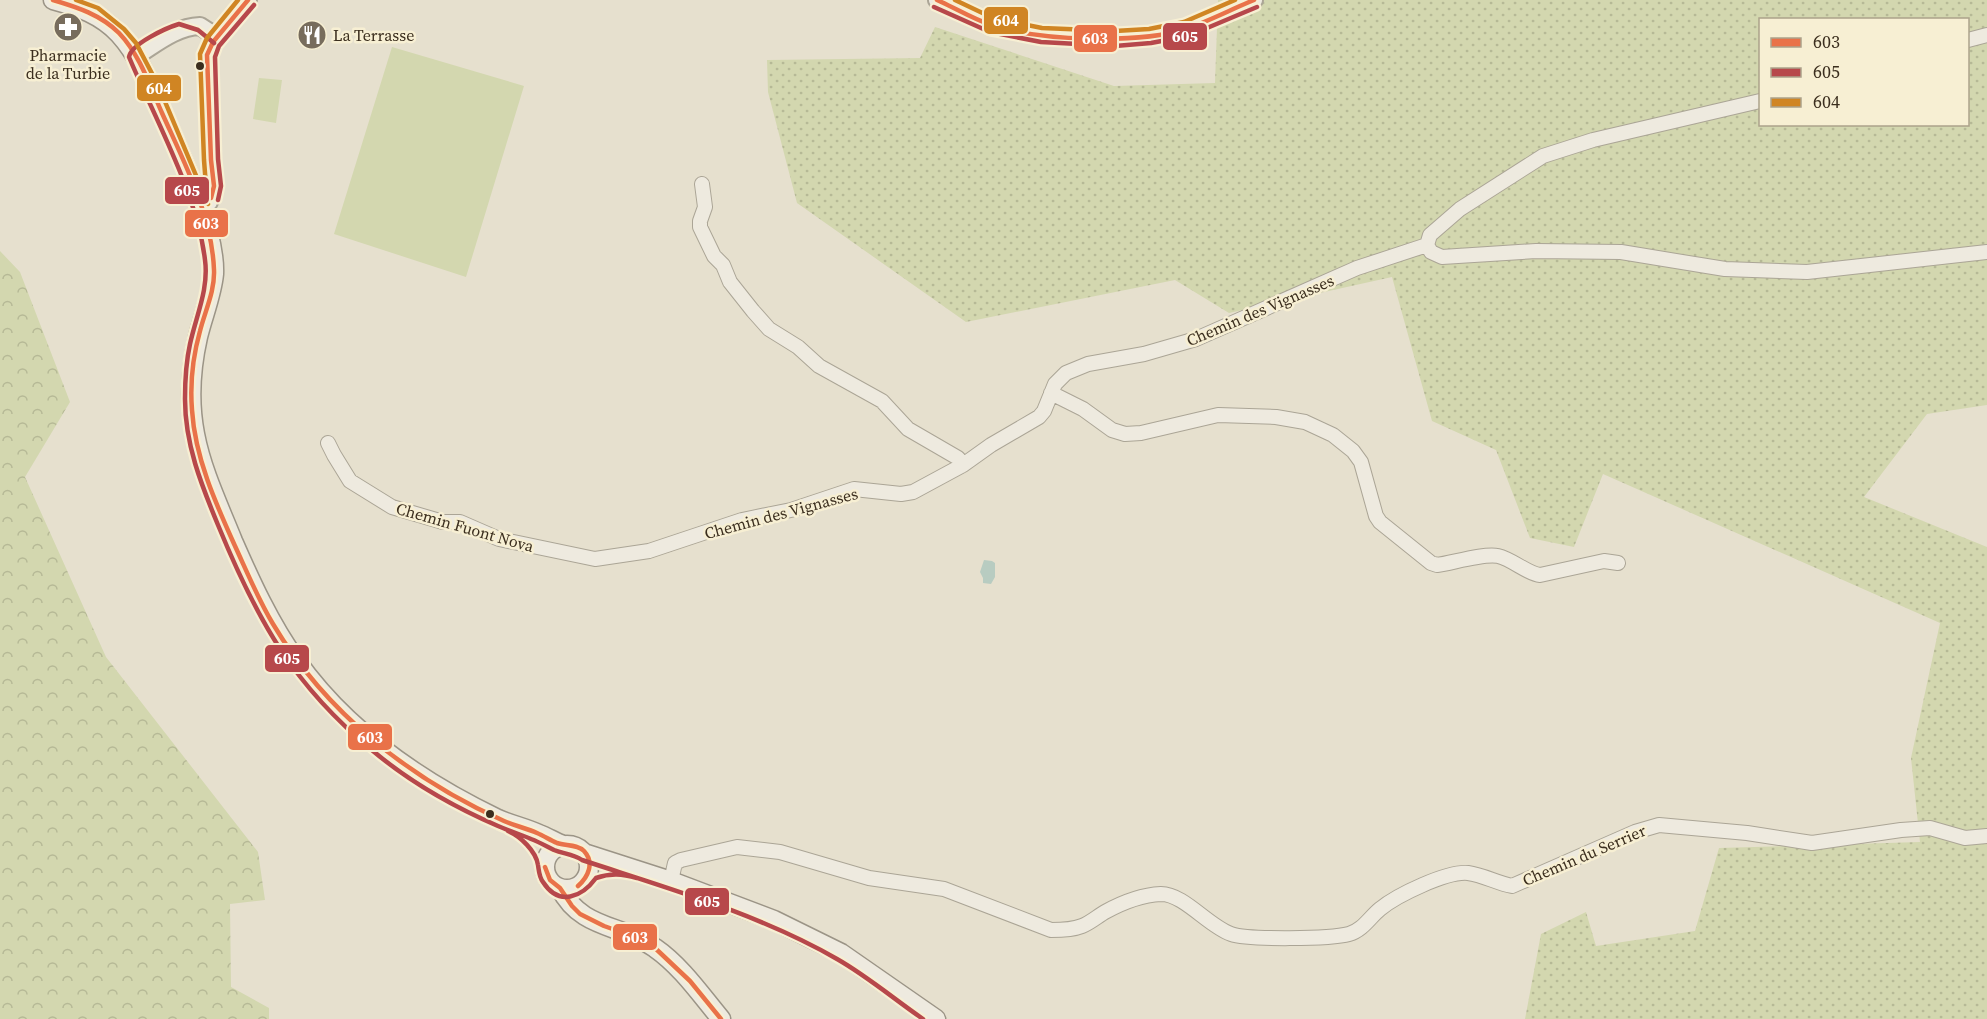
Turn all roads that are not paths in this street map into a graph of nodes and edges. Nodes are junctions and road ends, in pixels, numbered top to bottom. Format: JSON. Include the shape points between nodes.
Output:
{"nodes":[{"id":1,"x":53,"y":0,"type":"edge"},
{"id":2,"x":937,"y":0,"type":"edge"},
{"id":3,"x":1254,"y":0,"type":"edge"},
{"id":4,"x":240,"y":4,"type":"edge"},
{"id":5,"x":1987,"y":35,"type":"edge"},
{"id":6,"x":1969,"y":40,"type":"edge"},
{"id":7,"x":213,"y":43,"type":"junction"},
{"id":8,"x":136,"y":56,"type":"junction"},
{"id":9,"x":1759,"y":101,"type":"edge"},
{"id":10,"x":702,"y":184,"type":"dead end"},
{"id":11,"x":201,"y":207,"type":"junction"},
{"id":12,"x":1427,"y":245,"type":"junction"},
{"id":13,"x":1987,"y":252,"type":"edge"},
{"id":14,"x":1051,"y":393,"type":"junction"},
{"id":15,"x":328,"y":442,"type":"dead end"},
{"id":16,"x":963,"y":465,"type":"junction"},
{"id":17,"x":595,"y":559,"type":"joint"},
{"id":18,"x":1618,"y":563,"type":"dead end"},
{"id":19,"x":519,"y":827,"type":"junction"},
{"id":20,"x":1987,"y":836,"type":"edge"},
{"id":21,"x":563,"y":845,"type":"junction"},
{"id":22,"x":584,"y":853,"type":"junction"},
{"id":23,"x":546,"y":861,"type":"junction"},
{"id":24,"x":620,"y":865,"type":"junction"},
{"id":25,"x":671,"y":881,"type":"junction"},
{"id":26,"x":576,"y":883,"type":"junction"},
{"id":27,"x":721,"y":1019,"type":"edge"},
{"id":28,"x":936,"y":1019,"type":"edge"}],
"edges":[{"from":1,"to":8,"type":"main road","via":[[94,14],[119,34]]},
{"from":2,"to":3,"type":"street","via":[[992,25],[1041,35],[1115,39],[1186,28]]},
{"from":4,"to":7,"type":"street"},
{"from":5,"to":6,"type":"street"},
{"from":7,"to":8,"type":"street","via":[[200,26],[165,37]]},
{"from":7,"to":11,"type":"street","via":[[206,61],[214,186],[209,202]]},
{"from":8,"to":11,"type":"main road"},
{"from":9,"to":12,"type":"street","via":[[1593,140],[1543,156],[1460,208],[1430,235]]},
{"from":10,"to":16,"type":"street","via":[[705,207],[700,227],[730,282],[753,312],[769,329],[819,366],[882,401],[908,429],[958,458]]},
{"from":11,"to":19,"type":"main road","via":[[214,273],[193,365],[192,410],[198,446],[217,501],[255,590],[295,660],[318,689],[369,737],[418,776]]},
{"from":12,"to":13,"type":"street","via":[[1442,257],[1536,251],[1620,252],[1725,269],[1807,272]]},
{"from":12,"to":14,"type":"street","name":"Chemin des Vignasses","via":[[1357,268],[1196,339],[1088,364],[1066,374]]},
{"from":14,"to":16,"type":"street","name":"Chemin des Vignasses","via":[[1039,417]]},
{"from":14,"to":18,"type":"street","via":[[1125,434],[1218,415],[1292,419],[1319,428],[1353,451],[1361,462],[1380,522],[1437,565],[1496,555],[1540,575],[1604,561]]},
{"from":15,"to":17,"type":"street","name":"Chemin Fuont Nova","via":[[350,481],[392,507],[443,522],[460,522],[499,539]]},
{"from":16,"to":17,"type":"street","name":"Chemin des Vignasses","via":[[909,494],[854,489],[649,551]]},
{"from":19,"to":21,"type":"main road"},
{"from":19,"to":23,"type":"main road"},
{"from":20,"to":25,"type":"street","name":"Chemin du Serrier","via":[[1965,838],[1930,828],[1812,843],[1659,825],[1512,886],[1468,873],[1453,874],[1395,898],[1350,934],[1330,936],[1233,935],[1164,894],[1138,897],[1082,926],[1051,930],[944,889],[869,878],[780,852],[736,847],[675,863]]},
{"from":21,"to":22,"type":"main road","via":[[575,846]]},
{"from":21,"to":23,"type":"main road","via":[[552,850]]},
{"from":22,"to":24,"type":"main road"},
{"from":22,"to":26,"type":"main road","via":[[589,862]]},
{"from":23,"to":26,"type":"main road","via":[[546,874],[554,885]]},
{"from":24,"to":25,"type":"main road"},
{"from":24,"to":26,"type":"main road","via":[[604,867]]},
{"from":25,"to":28,"type":"main road","via":[[774,920],[841,953]]},
{"from":26,"to":27,"type":"main road","via":[[591,920],[655,948],[690,981]]}]}
